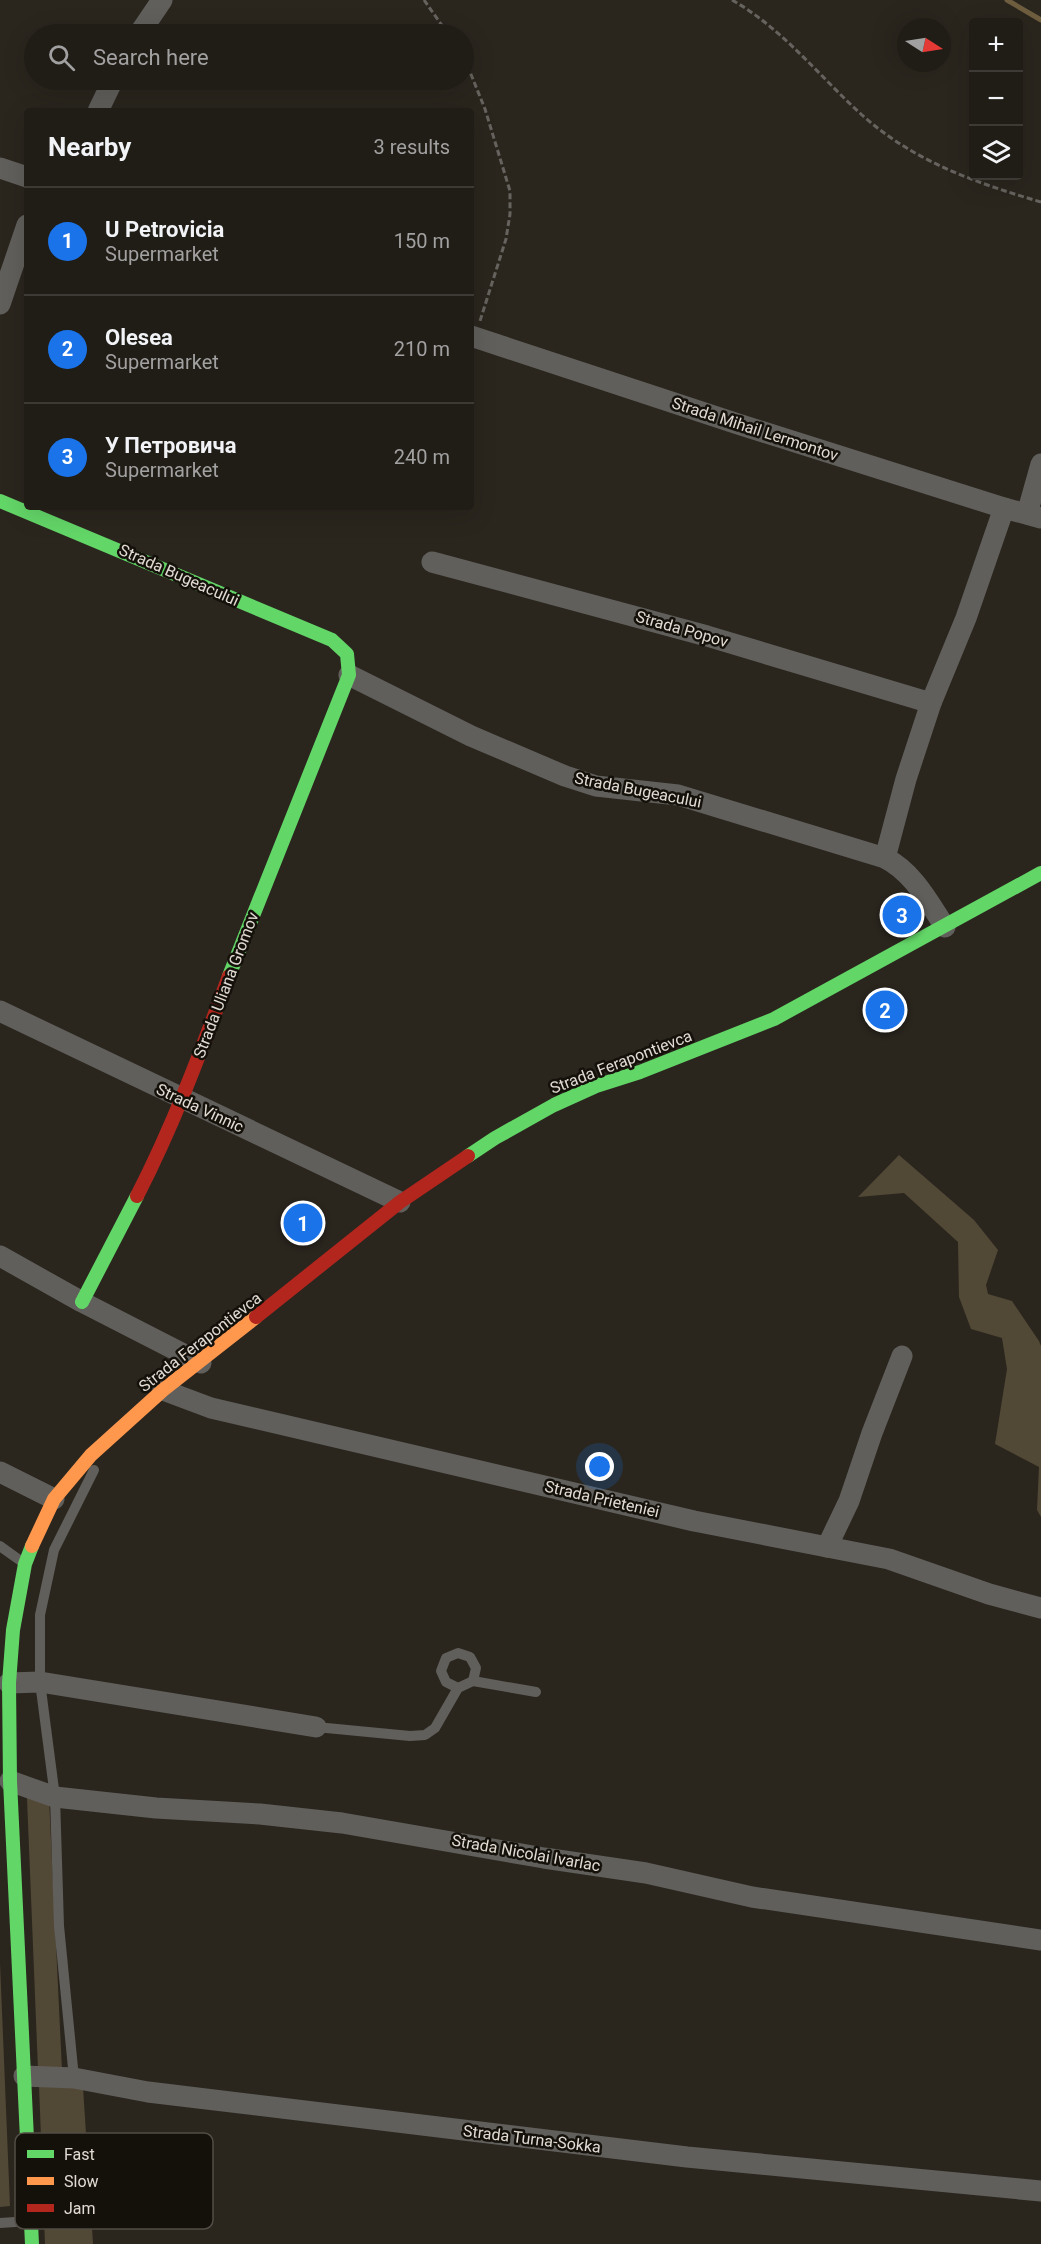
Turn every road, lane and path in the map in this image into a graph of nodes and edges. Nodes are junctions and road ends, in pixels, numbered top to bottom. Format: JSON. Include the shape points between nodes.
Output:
{"nodes":[{"id":1,"x":162,"y":0,"type":"edge"},
{"id":2,"x":424,"y":0,"type":"edge"},
{"id":3,"x":732,"y":0,"type":"edge"},
{"id":4,"x":146,"y":24,"type":"edge"},
{"id":5,"x":441,"y":24,"type":"edge"},
{"id":6,"x":474,"y":82,"type":"edge"},
{"id":7,"x":108,"y":90,"type":"edge"},
{"id":8,"x":99,"y":108,"type":"edge"},
{"id":9,"x":0,"y":168,"type":"edge"},
{"id":10,"x":24,"y":176,"type":"edge"},
{"id":11,"x":1041,"y":202,"type":"edge"},
{"id":12,"x":24,"y":234,"type":"edge"},
{"id":13,"x":0,"y":304,"type":"edge"},
{"id":14,"x":474,"y":335,"type":"edge"},
{"id":15,"x":474,"y":341,"type":"edge"},
{"id":16,"x":1041,"y":464,"type":"edge"},
{"id":17,"x":0,"y":501,"type":"edge"},
{"id":18,"x":1004,"y":508,"type":"junction"},
{"id":19,"x":1034,"y":516,"type":"edge"},
{"id":20,"x":432,"y":562,"type":"dead end"},
{"id":21,"x":349,"y":667,"type":"junction"},
{"id":22,"x":931,"y":703,"type":"junction"},
{"id":23,"x":885,"y":858,"type":"junction"},
{"id":24,"x":1041,"y":873,"type":"edge"},
{"id":25,"x":945,"y":927,"type":"junction"},
{"id":26,"x":0,"y":1011,"type":"edge"},
{"id":27,"x":183,"y":1100,"type":"junction"},
{"id":28,"x":400,"y":1202,"type":"junction"},
{"id":29,"x":0,"y":1256,"type":"edge"},
{"id":30,"x":82,"y":1302,"type":"junction"},
{"id":31,"x":902,"y":1356,"type":"dead end"},
{"id":32,"x":201,"y":1363,"type":"junction"},
{"id":33,"x":164,"y":1390,"type":"junction"},
{"id":34,"x":117,"y":1430,"type":"junction"},
{"id":35,"x":0,"y":1472,"type":"edge"},
{"id":36,"x":54,"y":1499,"type":"junction"},
{"id":37,"x":0,"y":1546,"type":"edge"},
{"id":38,"x":827,"y":1547,"type":"junction"},
{"id":39,"x":25,"y":1564,"type":"junction"},
{"id":40,"x":1041,"y":1608,"type":"edge"},
{"id":41,"x":473,"y":1681,"type":"junction"},
{"id":42,"x":40,"y":1682,"type":"junction"},
{"id":43,"x":9,"y":1683,"type":"junction"},
{"id":44,"x":458,"y":1688,"type":"junction"},
{"id":45,"x":536,"y":1692,"type":"dead end"},
{"id":46,"x":316,"y":1727,"type":"joint"},
{"id":47,"x":10,"y":1781,"type":"junction"},
{"id":48,"x":55,"y":1797,"type":"junction"},
{"id":49,"x":1041,"y":1940,"type":"edge"},
{"id":50,"x":24,"y":2076,"type":"junction"},
{"id":51,"x":74,"y":2078,"type":"junction"},
{"id":52,"x":27,"y":2133,"type":"edge"},
{"id":53,"x":1041,"y":2191,"type":"edge"},
{"id":54,"x":15,"y":2222,"type":"edge"},
{"id":55,"x":0,"y":2223,"type":"edge"},
{"id":56,"x":31,"y":2229,"type":"edge"},
{"id":57,"x":32,"y":2244,"type":"edge"}],
"edges":[{"from":1,"to":4,"type":"street"},
{"from":2,"to":5,"type":"path"},
{"from":3,"to":11,"type":"path","via":[[754,12],[863,116],[903,146],[938,166],[987,186]]},
{"from":6,"to":14,"type":"path","via":[[510,191],[506,239]]},
{"from":7,"to":8,"type":"street"},
{"from":9,"to":10,"type":"street"},
{"from":12,"to":13,"type":"street"},
{"from":15,"to":18,"type":"street","name":"Strada Mihail Lermontov"},
{"from":16,"to":19,"type":"street"},
{"from":17,"to":21,"type":"main road","name":"Strada Bugeacului","via":[[332,640],[345,650]]},
{"from":18,"to":19,"type":"street","name":"Strada Mihail Lermontov"},
{"from":18,"to":22,"type":"street"},
{"from":20,"to":22,"type":"street","name":"Strada Popov","via":[[707,636]]},
{"from":21,"to":23,"type":"street","name":"Strada Bugeacului","via":[[471,736],[565,776],[596,786],[678,795]]},
{"from":21,"to":27,"type":"main road","name":"Strada Uliana Gromov"},
{"from":22,"to":23,"type":"street"},
{"from":23,"to":25,"type":"street","name":"Strada Bugeacului","via":[[908,872]]},
{"from":24,"to":25,"type":"main road","name":"Strada Ferapontievca"},
{"from":25,"to":28,"type":"main road","name":"Strada Ferapontievca","via":[[774,1019],[554,1105],[495,1138]]},
{"from":26,"to":27,"type":"street","name":"Strada Vinnic"},
{"from":27,"to":28,"type":"street","name":"Strada Vinnic"},
{"from":27,"to":30,"type":"main road","name":"Strada Uliana Gromov","via":[[164,1146]]},
{"from":28,"to":32,"type":"main road","name":"Strada Ferapontievca"},
{"from":29,"to":30,"type":"street"},
{"from":30,"to":32,"type":"street"},
{"from":31,"to":38,"type":"street","via":[[849,1502]]},
{"from":32,"to":33,"type":"main road","name":"Strada Ferapontievca"},
{"from":33,"to":34,"type":"main road","name":"Strada Ferapontievca"},
{"from":33,"to":38,"type":"street","name":"Strada Prieteniei","via":[[211,1407],[694,1521]]},
{"from":34,"to":36,"type":"main road","name":"Strada Ferapontievca"},
{"from":34,"to":42,"type":"lane","via":[[54,1550],[40,1615]]},
{"from":35,"to":36,"type":"street"},
{"from":36,"to":39,"type":"main road","name":"Strada Ferapontievca"},
{"from":37,"to":39,"type":"lane"},
{"from":38,"to":40,"type":"street","name":"Strada Prieteniei","via":[[889,1559]]},
{"from":39,"to":43,"type":"main road","name":"Strada Ferapontievca","via":[[13,1630]]},
{"from":41,"to":44,"type":"lane"},
{"from":41,"to":44,"type":"lane","via":[[476,1668],[470,1657],[458,1653],[446,1658],[441,1671],[446,1682]]},
{"from":41,"to":45,"type":"lane"},
{"from":42,"to":43,"type":"street"},
{"from":42,"to":46,"type":"street"},
{"from":42,"to":48,"type":"lane"},
{"from":43,"to":47,"type":"main road","name":"Strada Ferapontievca"},
{"from":44,"to":46,"type":"lane","via":[[435,1728],[426,1735]]},
{"from":47,"to":48,"type":"street","name":"Strada Nicolai Ivarlac"},
{"from":47,"to":50,"type":"main road","name":"Strada Ferapontievca"},
{"from":48,"to":49,"type":"street","name":"Strada Nicolai Ivarlac","via":[[342,1823],[646,1873],[752,1897]]},
{"from":48,"to":51,"type":"lane","via":[[59,1926]]},
{"from":50,"to":51,"type":"street","name":"Strada Turna-Sokka"},
{"from":50,"to":52,"type":"main road","name":"Strada Ferapontievca"},
{"from":51,"to":53,"type":"street","name":"Strada Turna-Sokka","via":[[148,2092],[523,2138]]},
{"from":54,"to":55,"type":"lane"},
{"from":56,"to":57,"type":"main road","name":"Strada Ferapontievca"}]}
